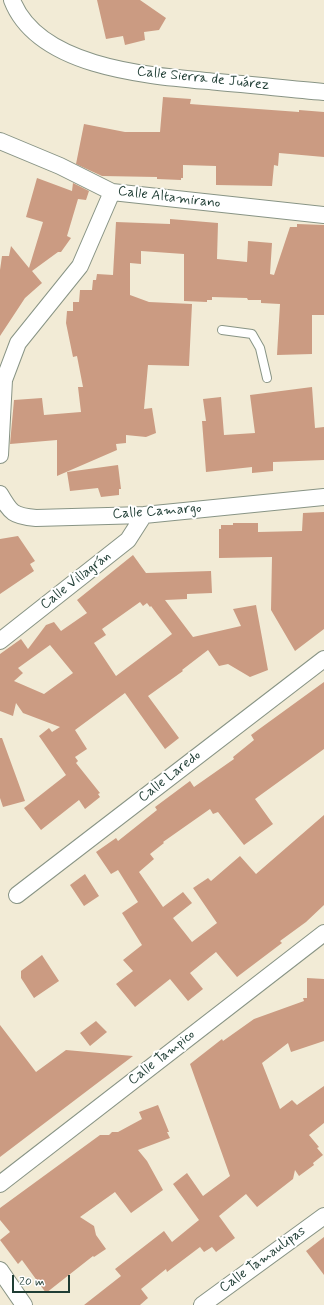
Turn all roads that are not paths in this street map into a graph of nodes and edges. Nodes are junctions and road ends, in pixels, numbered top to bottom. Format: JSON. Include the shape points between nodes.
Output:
{"nodes":[{"id":1,"x":12,"y":0,"type":"edge"},
{"id":2,"x":324,"y":92,"type":"edge"},
{"id":3,"x":0,"y":141,"type":"edge"},
{"id":4,"x":112,"y":192,"type":"junction"},
{"id":5,"x":324,"y":215,"type":"edge"},
{"id":6,"x":222,"y":330,"type":"dead end"},
{"id":7,"x":267,"y":378,"type":"dead end"},
{"id":8,"x":0,"y":455,"type":"edge"},
{"id":9,"x":0,"y":494,"type":"edge"},
{"id":10,"x":324,"y":497,"type":"edge"},
{"id":11,"x":144,"y":515,"type":"junction"},
{"id":12,"x":0,"y":641,"type":"edge"},
{"id":13,"x":324,"y":659,"type":"edge"},
{"id":14,"x":17,"y":895,"type":"dead end"},
{"id":15,"x":324,"y":933,"type":"edge"},
{"id":16,"x":0,"y":1184,"type":"edge"},
{"id":17,"x":324,"y":1216,"type":"edge"},
{"id":18,"x":0,"y":1270,"type":"edge"},
{"id":19,"x":24,"y":1305,"type":"edge"},
{"id":20,"x":202,"y":1305,"type":"edge"}],
"edges":[{"from":1,"to":2,"type":"street","name":"Calle Sierra de Juárez","via":[[14,7],[33,32],[82,60],[112,69],[167,77]]},
{"from":3,"to":4,"type":"street","name":"Calle Altamirano","via":[[60,166]]},
{"from":4,"to":5,"type":"street","name":"Calle Altamirano"},
{"from":4,"to":8,"type":"street","via":[[80,266],[18,343],[4,380]]},
{"from":6,"to":7,"type":"lane","via":[[252,334],[260,348]]},
{"from":9,"to":11,"type":"street","name":"Calle Camargo","via":[[8,508],[19,517]]},
{"from":10,"to":11,"type":"street","name":"Calle Camargo"},
{"from":11,"to":12,"type":"street","name":"Calle Villagrán","via":[[128,540]]},
{"from":13,"to":14,"type":"street","name":"Calle Laredo"},
{"from":15,"to":16,"type":"street","name":"Calle Tampico"},
{"from":17,"to":20,"type":"street","name":"Calle Tamaulipas"},
{"from":18,"to":19,"type":"street"}]}
